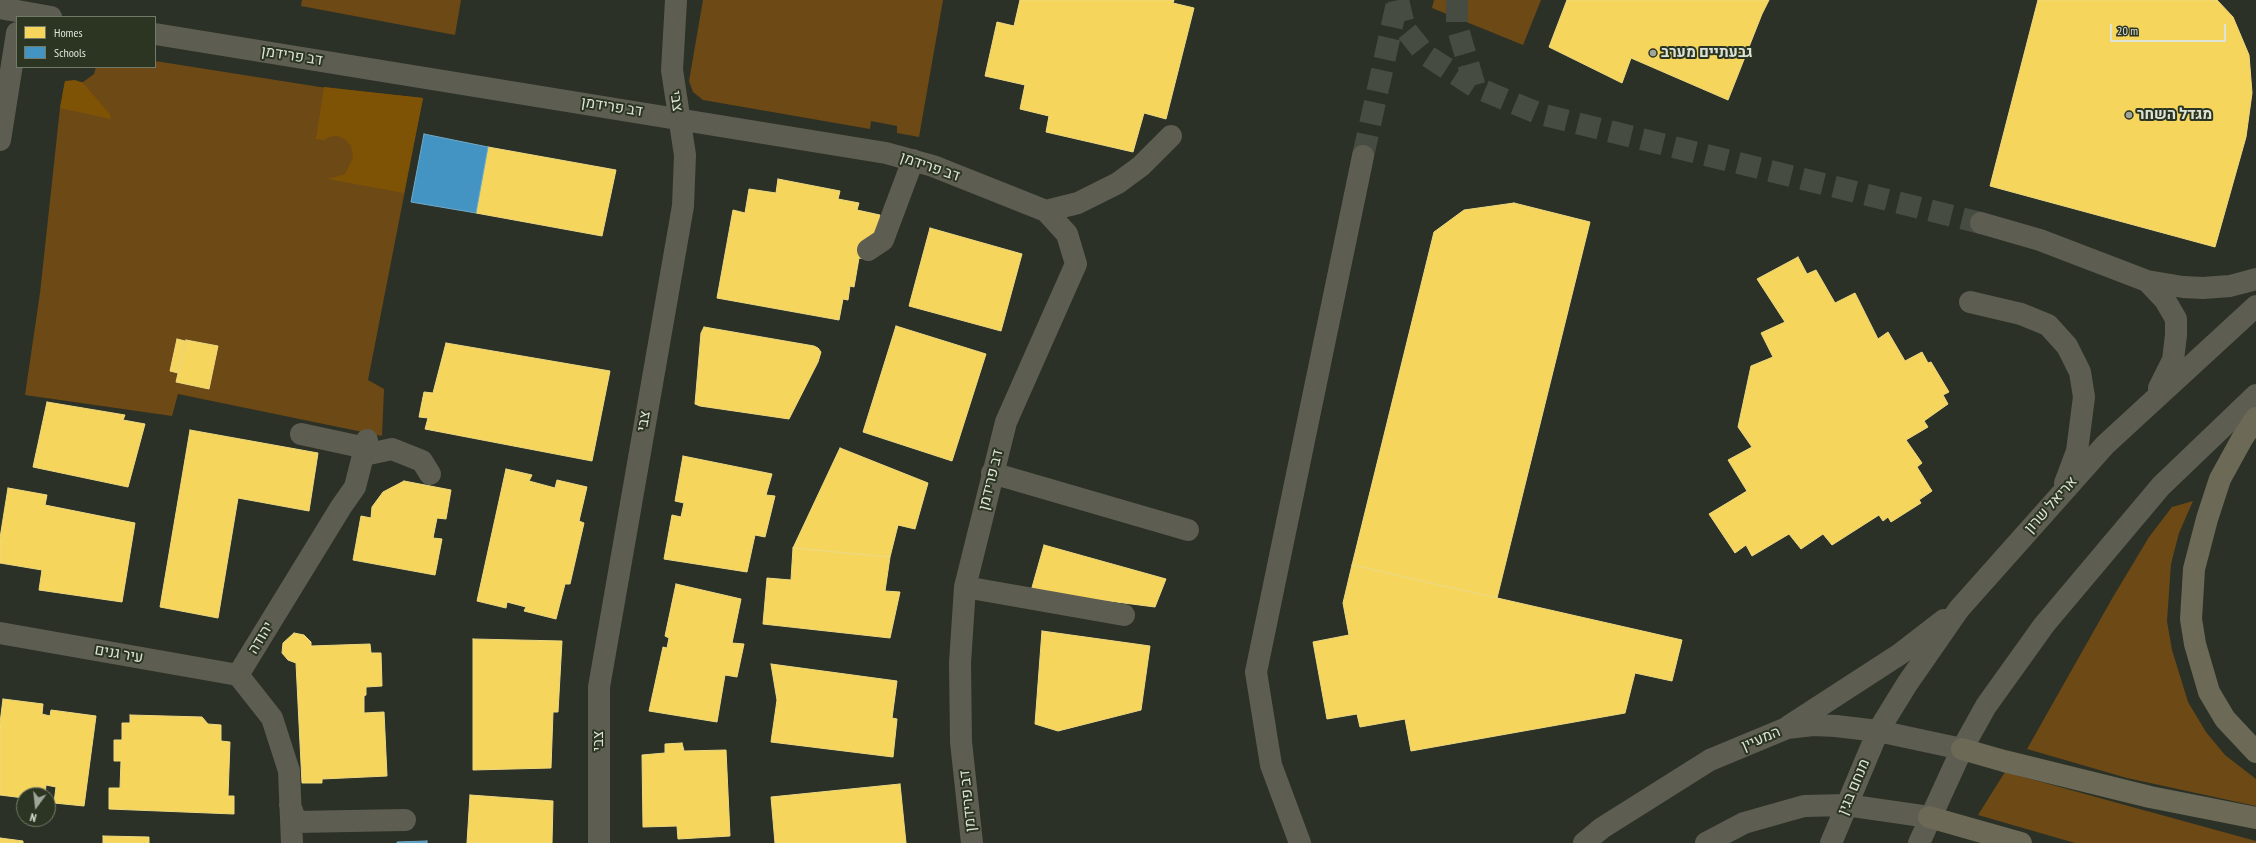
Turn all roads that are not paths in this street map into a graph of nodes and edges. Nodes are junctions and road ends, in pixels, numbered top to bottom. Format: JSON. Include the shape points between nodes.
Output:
{"nodes":[{"id":1,"x":676,"y":0,"type":"edge"},
{"id":2,"x":16,"y":14,"type":"edge"},
{"id":3,"x":39,"y":16,"type":"edge"},
{"id":4,"x":156,"y":34,"type":"edge"},
{"id":5,"x":679,"y":118,"type":"junction"},
{"id":6,"x":1171,"y":136,"type":"dead end"},
{"id":7,"x":0,"y":140,"type":"edge"},
{"id":8,"x":1363,"y":156,"type":"tunnel mouth"},
{"id":9,"x":913,"y":160,"type":"junction"},
{"id":10,"x":1046,"y":211,"type":"junction"},
{"id":11,"x":1981,"y":223,"type":"tunnel mouth"},
{"id":12,"x":868,"y":250,"type":"dead end"},
{"id":13,"x":2256,"y":279,"type":"edge"},
{"id":14,"x":2147,"y":281,"type":"junction"},
{"id":15,"x":1970,"y":302,"type":"dead end"},
{"id":16,"x":2256,"y":306,"type":"edge"},
{"id":17,"x":2256,"y":395,"type":"edge"},
{"id":18,"x":2156,"y":396,"type":"junction"},
{"id":19,"x":2256,"y":418,"type":"edge"},
{"id":20,"x":301,"y":434,"type":"dead end"},
{"id":21,"x":365,"y":448,"type":"junction"},
{"id":22,"x":992,"y":473,"type":"junction"},
{"id":23,"x":430,"y":474,"type":"dead end"},
{"id":24,"x":2061,"y":494,"type":"junction"},
{"id":25,"x":1188,"y":530,"type":"dead end"},
{"id":26,"x":965,"y":587,"type":"junction"},
{"id":27,"x":1959,"y":608,"type":"junction"},
{"id":28,"x":1124,"y":615,"type":"dead end"},
{"id":29,"x":0,"y":633,"type":"edge"},
{"id":30,"x":238,"y":675,"type":"junction"},
{"id":31,"x":1787,"y":728,"type":"junction"},
{"id":32,"x":1878,"y":731,"type":"junction"},
{"id":33,"x":1962,"y":749,"type":"junction"},
{"id":34,"x":2256,"y":752,"type":"edge"},
{"id":35,"x":290,"y":805,"type":"junction"},
{"id":36,"x":1846,"y":805,"type":"junction"},
{"id":37,"x":1929,"y":817,"type":"junction"},
{"id":38,"x":2256,"y":818,"type":"edge"},
{"id":39,"x":405,"y":820,"type":"dead end"},
{"id":40,"x":292,"y":843,"type":"edge"},
{"id":41,"x":599,"y":843,"type":"edge"},
{"id":42,"x":972,"y":843,"type":"edge"},
{"id":43,"x":1300,"y":843,"type":"edge"},
{"id":44,"x":1584,"y":843,"type":"edge"},
{"id":45,"x":1706,"y":843,"type":"edge"},
{"id":46,"x":1832,"y":843,"type":"edge"},
{"id":47,"x":1919,"y":843,"type":"edge"},
{"id":48,"x":2021,"y":843,"type":"edge"}],
"edges":[{"from":1,"to":5,"type":"street","name":"צבי","via":[[672,70]]},
{"from":2,"to":3,"type":"street"},
{"from":2,"to":7,"type":"street"},
{"from":4,"to":5,"type":"street","name":"דב פרידמן"},
{"from":5,"to":9,"type":"street","name":"דב פרידמן","via":[[886,153]]},
{"from":5,"to":41,"type":"street","name":"צבי","via":[[685,155],[683,206],[599,687]]},
{"from":6,"to":10,"type":"street","via":[[1141,166],[1118,183],[1078,203]]},
{"from":8,"to":43,"type":"street","via":[[1256,672],[1271,765]]},
{"from":9,"to":10,"type":"street","name":"דב פרידמן"},
{"from":9,"to":12,"type":"street","via":[[883,240]]},
{"from":10,"to":22,"type":"street","name":"דב פרידמן","via":[[1067,234],[1076,264],[1006,422]]},
{"from":11,"to":14,"type":"street","via":[[2040,240]]},
{"from":13,"to":14,"type":"street","via":[[2230,286],[2203,288]]},
{"from":14,"to":18,"type":"street","via":[[2165,300],[2176,319],[2173,360]]},
{"from":15,"to":24,"type":"street","via":[[2021,314],[2048,325],[2067,346],[2080,372],[2084,397],[2081,428]]},
{"from":16,"to":18,"type":"street","name":"אריאל שרון"},
{"from":17,"to":33,"type":"street","via":[[2161,486],[2044,625],[1986,706]]},
{"from":18,"to":24,"type":"street","name":"אריאל שרון","via":[[2105,445]]},
{"from":19,"to":34,"type":"highway","via":[[2220,479],[2207,519],[2194,569],[2191,620],[2209,692],[2225,719]]},
{"from":20,"to":21,"type":"street"},
{"from":21,"to":23,"type":"street","via":[[392,449],[422,461]]},
{"from":21,"to":30,"type":"street","name":"יהודה","via":[[355,486]]},
{"from":22,"to":25,"type":"street"},
{"from":22,"to":26,"type":"street","name":"דב פרידמן"},
{"from":24,"to":27,"type":"street","name":"אריאל שרון"},
{"from":26,"to":28,"type":"street"},
{"from":26,"to":42,"type":"street","name":"דב פרידמן","via":[[960,663],[961,742]]},
{"from":27,"to":31,"type":"street","via":[[1900,654]]},
{"from":27,"to":32,"type":"street","name":"אריאל שרון"},
{"from":29,"to":30,"type":"street","name":"עיר גנים"},
{"from":30,"to":35,"type":"street","via":[[272,718],[289,771]]},
{"from":31,"to":32,"type":"street","name":"המעיין","via":[[1813,724]]},
{"from":31,"to":44,"type":"street","name":"המעיין","via":[[1710,760],[1602,828]]},
{"from":32,"to":33,"type":"street","name":"המעיין"},
{"from":32,"to":36,"type":"street","name":"מנחם בגין"},
{"from":33,"to":37,"type":"street"},
{"from":33,"to":38,"type":"highway","via":[[2150,797]]},
{"from":35,"to":39,"type":"street","via":[[296,822]]},
{"from":35,"to":40,"type":"street"},
{"from":36,"to":37,"type":"street"},
{"from":36,"to":45,"type":"street","via":[[1804,806],[1777,813],[1744,823]]},
{"from":36,"to":46,"type":"street","name":"מנחם בגין"},
{"from":37,"to":47,"type":"street"},
{"from":37,"to":48,"type":"highway"}]}
